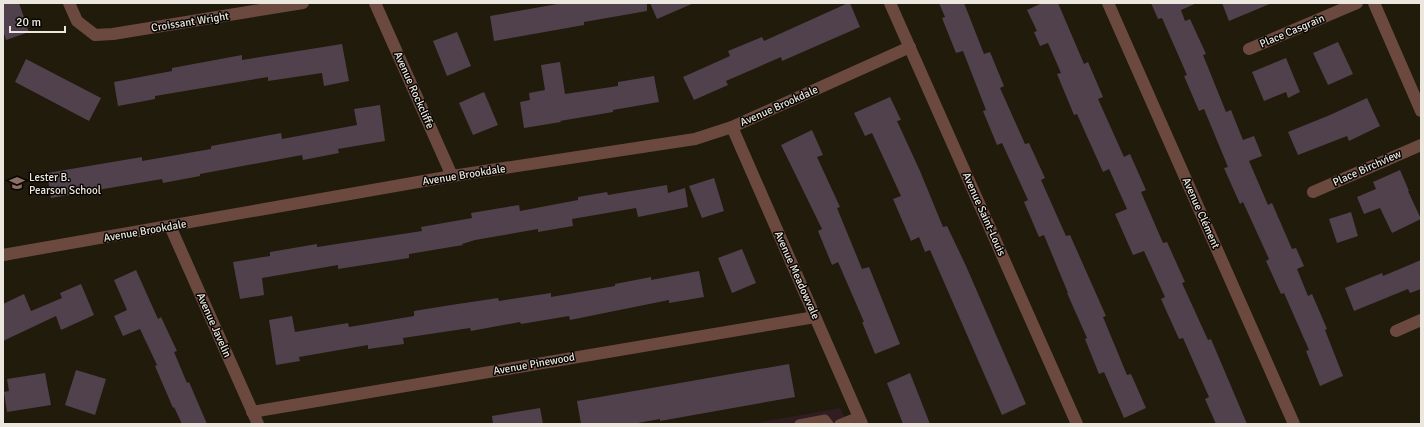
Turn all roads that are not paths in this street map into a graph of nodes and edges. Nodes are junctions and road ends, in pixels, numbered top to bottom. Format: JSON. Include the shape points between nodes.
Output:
{"nodes":[{"id":1,"x":69,"y":3,"type":"edge"},
{"id":2,"x":303,"y":3,"type":"edge"},
{"id":3,"x":375,"y":3,"type":"edge"},
{"id":4,"x":890,"y":3,"type":"edge"},
{"id":5,"x":1108,"y":3,"type":"edge"},
{"id":6,"x":1357,"y":3,"type":"edge"},
{"id":7,"x":1374,"y":3,"type":"edge"},
{"id":8,"x":910,"y":47,"type":"junction"},
{"id":9,"x":1249,"y":49,"type":"dead end"},
{"id":10,"x":1421,"y":111,"type":"edge"},
{"id":11,"x":732,"y":127,"type":"junction"},
{"id":12,"x":1421,"y":145,"type":"edge"},
{"id":13,"x":452,"y":176,"type":"junction"},
{"id":14,"x":1313,"y":192,"type":"dead end"},
{"id":15,"x":170,"y":226,"type":"junction"},
{"id":16,"x":3,"y":255,"type":"edge"},
{"id":17,"x":816,"y":317,"type":"junction"},
{"id":18,"x":1421,"y":320,"type":"edge"},
{"id":19,"x":1396,"y":331,"type":"dead end"},
{"id":20,"x":252,"y":412,"type":"junction"},
{"id":21,"x":860,"y":420,"type":"edge"},
{"id":22,"x":258,"y":424,"type":"edge"},
{"id":23,"x":799,"y":424,"type":"edge"},
{"id":24,"x":829,"y":424,"type":"edge"},
{"id":25,"x":839,"y":424,"type":"edge"},
{"id":26,"x":1077,"y":424,"type":"edge"},
{"id":27,"x":1294,"y":424,"type":"edge"}],
"edges":[{"from":1,"to":2,"type":"street","name":"Croissant Wright","via":[[77,21],[96,35]]},
{"from":3,"to":13,"type":"street","name":"Avenue Rockcliffe"},
{"from":4,"to":8,"type":"street","name":"Avenue Saint-Louis"},
{"from":5,"to":27,"type":"street","name":"Avenue Clément"},
{"from":6,"to":9,"type":"street","name":"Place Casgrain"},
{"from":7,"to":10,"type":"street"},
{"from":8,"to":11,"type":"street","name":"Avenue Brookdale"},
{"from":8,"to":26,"type":"street","name":"Avenue Saint-Louis"},
{"from":11,"to":13,"type":"street","name":"Avenue Brookdale","via":[[695,139]]},
{"from":11,"to":17,"type":"street","name":"Avenue Meadowvale"},
{"from":12,"to":14,"type":"street","name":"Place Birchview"},
{"from":13,"to":15,"type":"street","name":"Avenue Brookdale"},
{"from":15,"to":16,"type":"street","name":"Avenue Brookdale"},
{"from":15,"to":20,"type":"street","name":"Avenue Javelin"},
{"from":17,"to":20,"type":"street","name":"Avenue Pinewood"},
{"from":17,"to":21,"type":"street","name":"Avenue Meadowvale"},
{"from":18,"to":19,"type":"street"},
{"from":20,"to":22,"type":"street","name":"Avenue Javelin"},
{"from":21,"to":25,"type":"lane"},
{"from":23,"to":24,"type":"lane","via":[[825,419]]}]}
